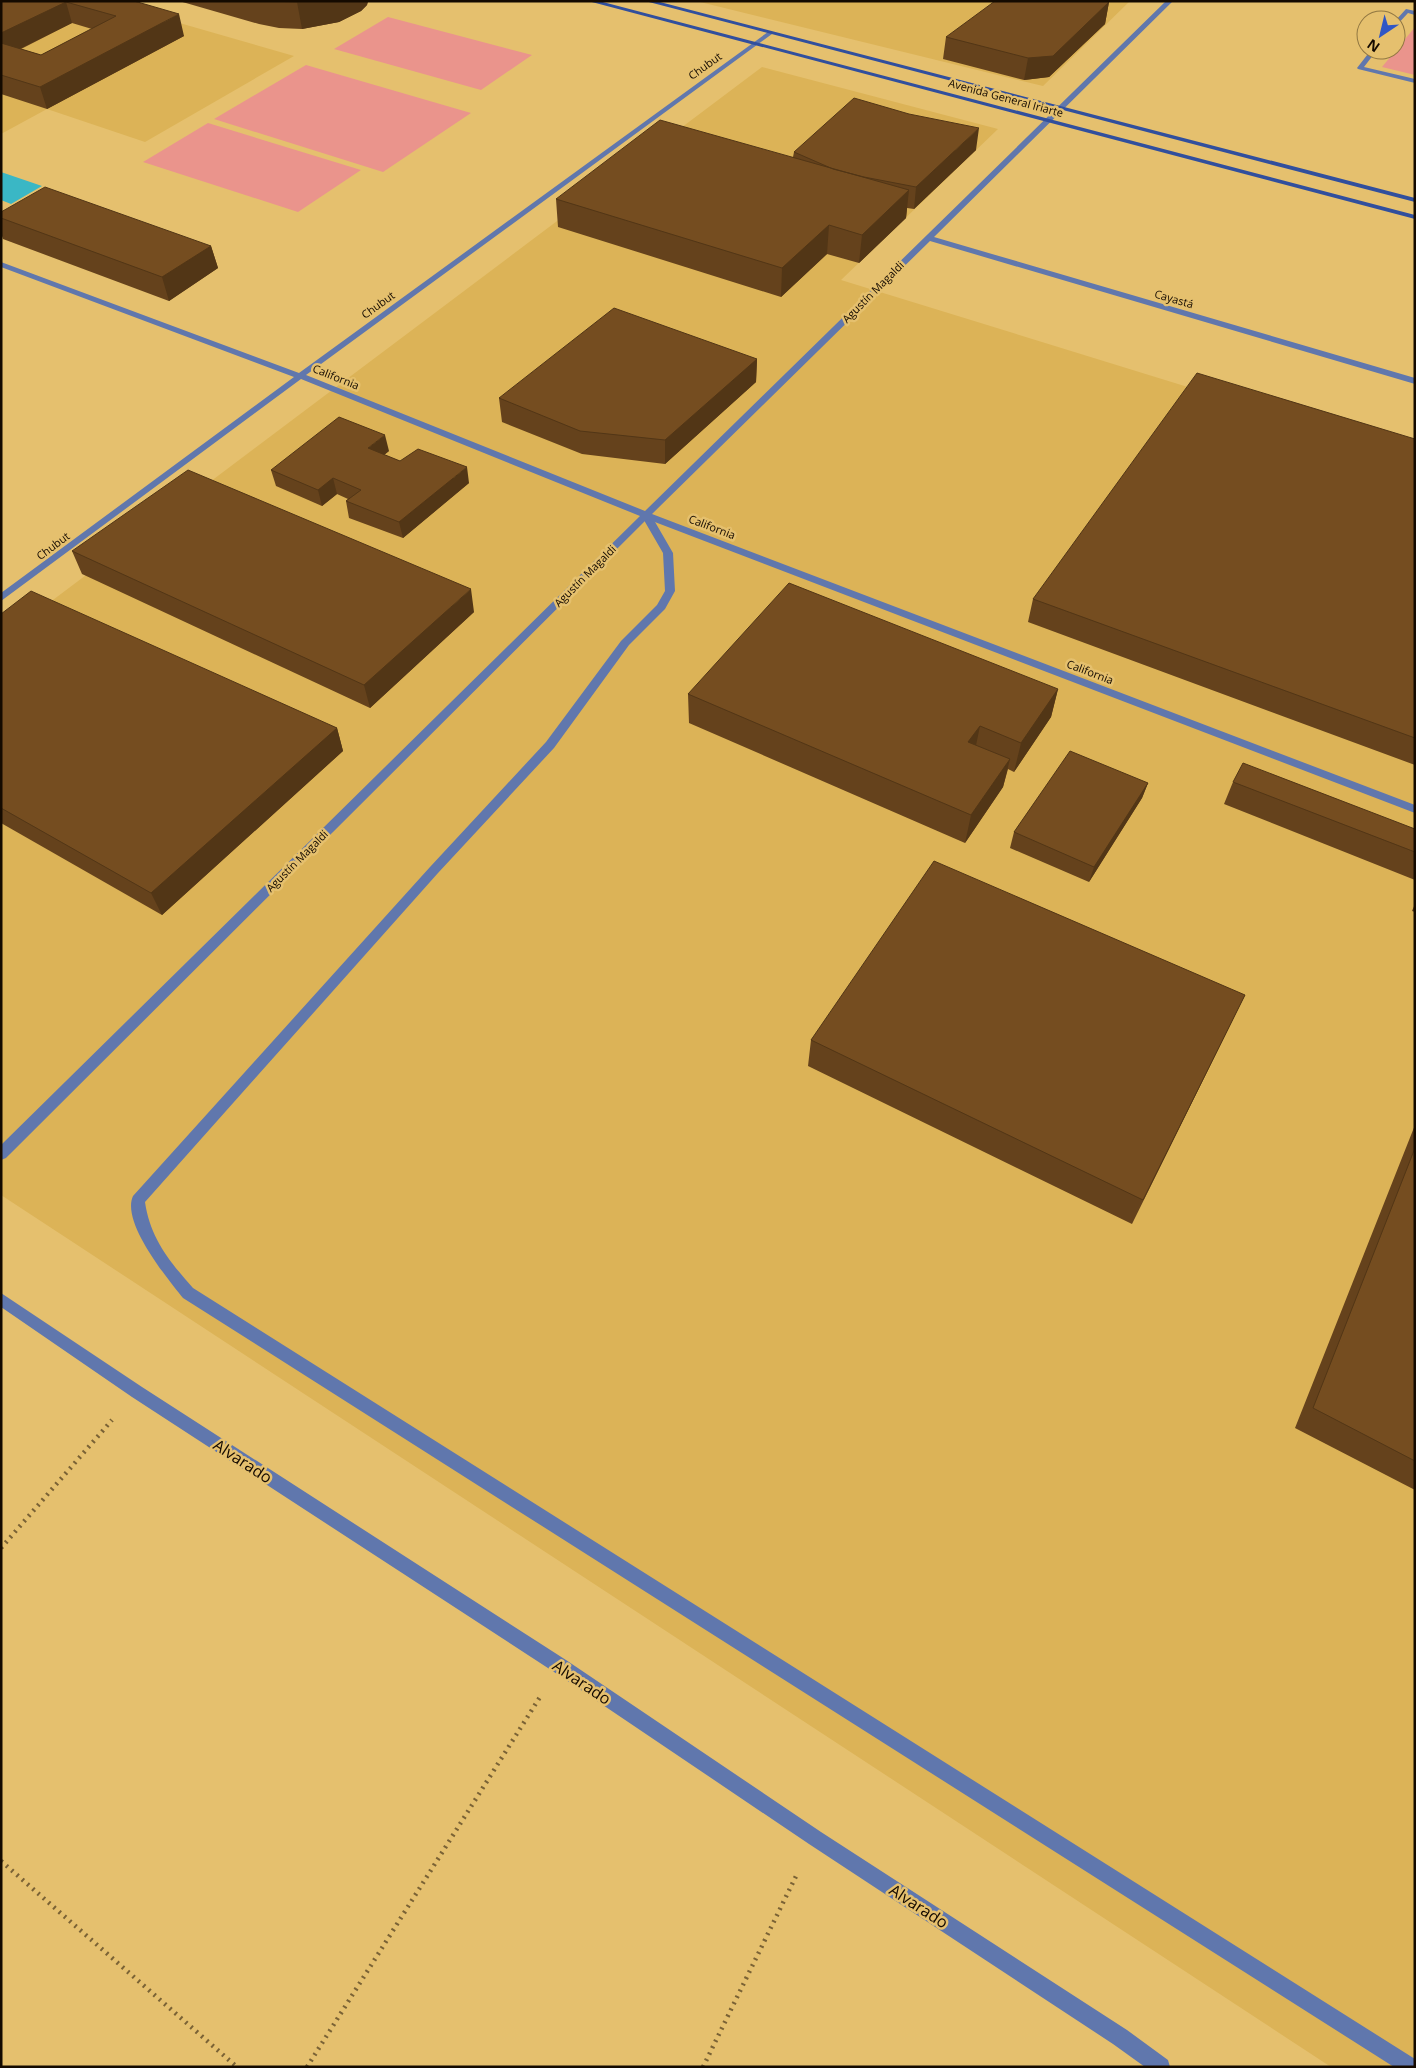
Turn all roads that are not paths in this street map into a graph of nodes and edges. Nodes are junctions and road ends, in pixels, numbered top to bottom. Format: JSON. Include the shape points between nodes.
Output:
{"nodes":[{"id":1,"x":591,"y":1,"type":"edge"},
{"id":2,"x":648,"y":1,"type":"edge"},
{"id":3,"x":1170,"y":1,"type":"edge"},
{"id":4,"x":770,"y":33,"type":"junction"},
{"id":5,"x":754,"y":44,"type":"junction"},
{"id":6,"x":1366,"y":60,"type":"edge"},
{"id":7,"x":1415,"y":82,"type":"edge"},
{"id":8,"x":1060,"y":108,"type":"junction"},
{"id":9,"x":1048,"y":121,"type":"junction"},
{"id":10,"x":1415,"y":200,"type":"edge"},
{"id":11,"x":1415,"y":217,"type":"edge"},
{"id":12,"x":928,"y":238,"type":"junction"},
{"id":13,"x":1,"y":264,"type":"edge"},
{"id":14,"x":300,"y":376,"type":"junction"},
{"id":15,"x":1415,"y":381,"type":"edge"},
{"id":16,"x":646,"y":515,"type":"junction"},
{"id":17,"x":1,"y":598,"type":"edge"},
{"id":18,"x":1415,"y":809,"type":"edge"},
{"id":19,"x":1,"y":1154,"type":"edge"},
{"id":20,"x":1,"y":1299,"type":"edge"},
{"id":21,"x":1161,"y":2067,"type":"edge"},
{"id":22,"x":1411,"y":2067,"type":"edge"}],
"edges":[{"from":1,"to":5,"type":"main road","name":"Avenida General Iriarte"},
{"from":2,"to":4,"type":"main road","name":"Avenida General Iriarte"},
{"from":3,"to":8,"type":"street","name":"Agustín Magaldi"},
{"from":4,"to":5,"type":"street","name":"Chubut"},
{"from":4,"to":8,"type":"main road","name":"Avenida General Iriarte"},
{"from":5,"to":9,"type":"main road","name":"Avenida General Iriarte"},
{"from":5,"to":14,"type":"street","name":"Chubut"},
{"from":6,"to":7,"type":"street","via":[[1360,68]]},
{"from":8,"to":9,"type":"street","name":"Agustín Magaldi"},
{"from":8,"to":10,"type":"main road","name":"Avenida General Iriarte"},
{"from":9,"to":11,"type":"main road","name":"Avenida General Iriarte"},
{"from":9,"to":12,"type":"street","name":"Agustín Magaldi"},
{"from":12,"to":15,"type":"street","name":"Cayastá"},
{"from":12,"to":16,"type":"street","name":"Agustín Magaldi"},
{"from":13,"to":14,"type":"street","name":"California"},
{"from":14,"to":16,"type":"street","name":"California"},
{"from":14,"to":17,"type":"street","name":"Chubut"},
{"from":16,"to":18,"type":"street","name":"California"},
{"from":16,"to":19,"type":"street","name":"Agustín Magaldi"},
{"from":16,"to":22,"type":"street","via":[[668,554],[670,591],[661,607],[625,644],[550,745],[138,1200],[140,1219],[159,1260],[188,1293]]},
{"from":20,"to":21,"type":"street","name":"Alvarado","via":[[137,1392],[560,1666]]}]}
